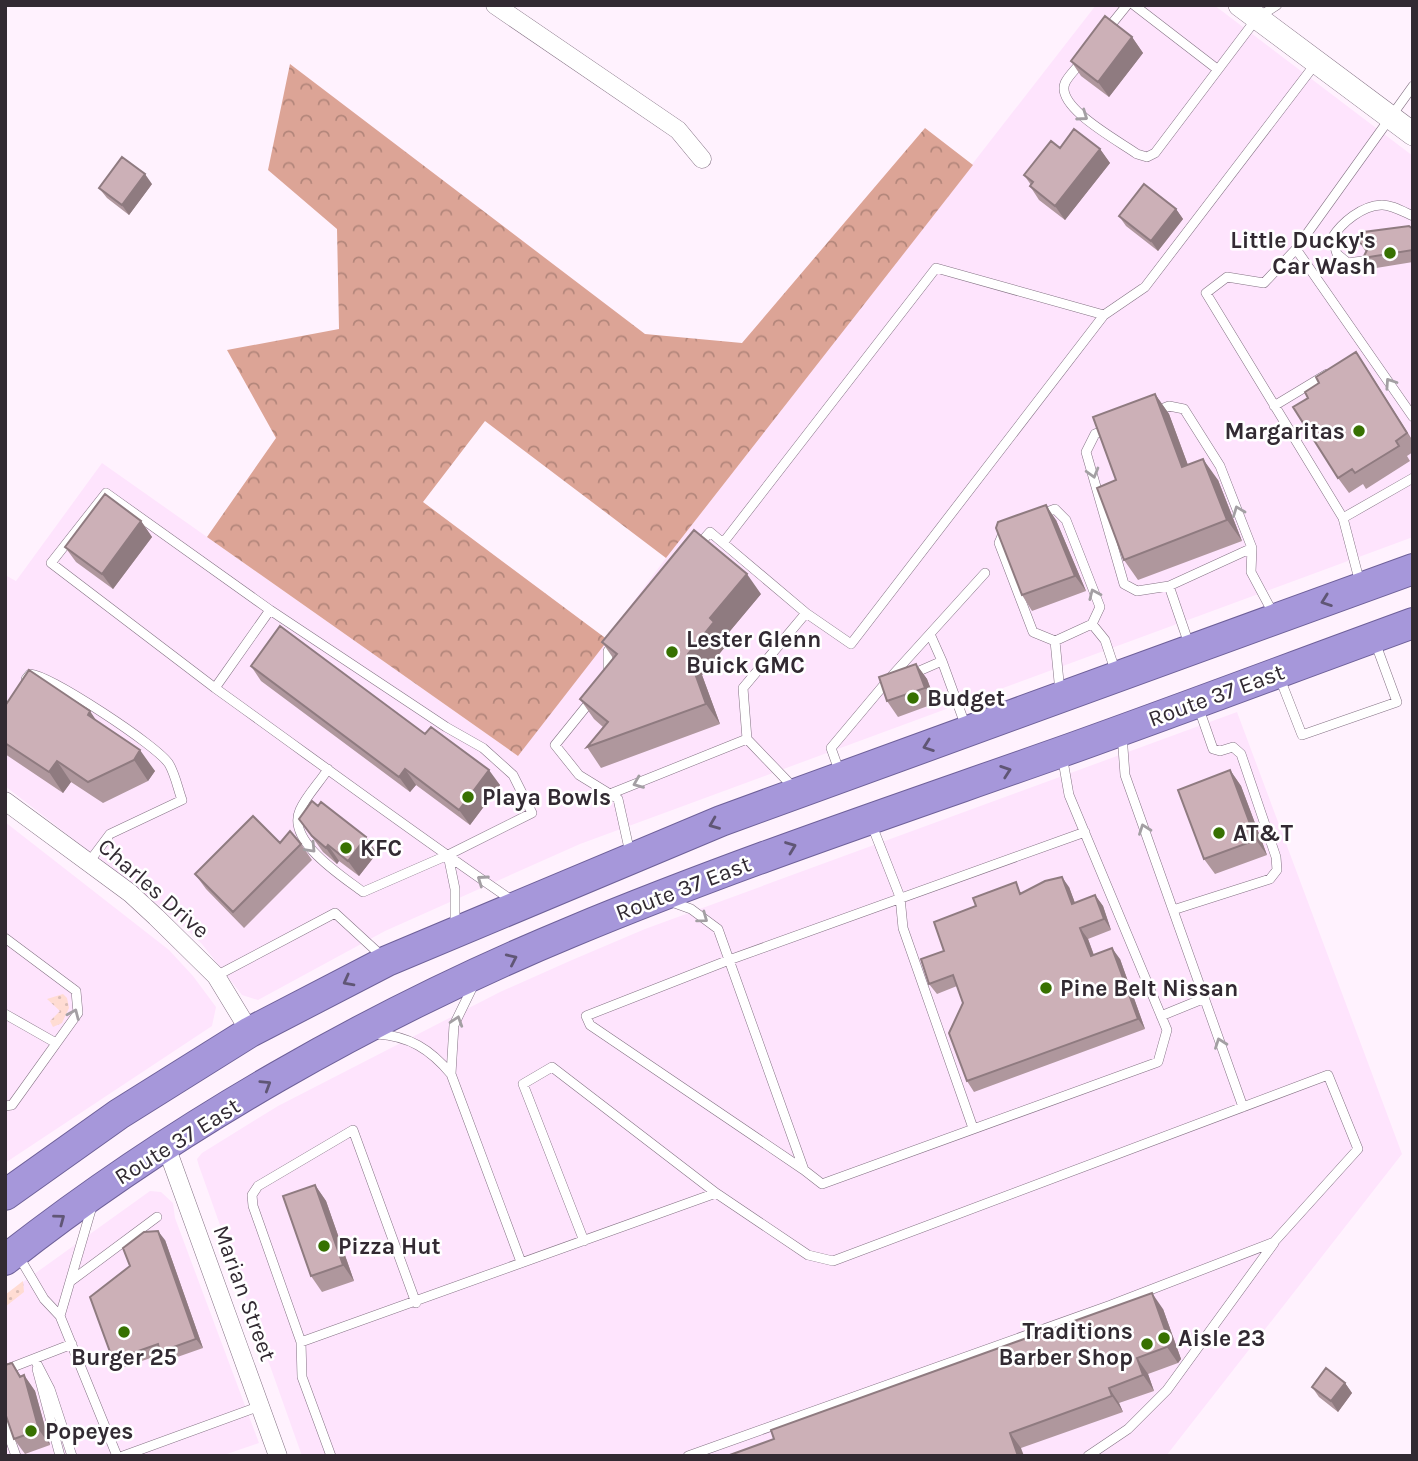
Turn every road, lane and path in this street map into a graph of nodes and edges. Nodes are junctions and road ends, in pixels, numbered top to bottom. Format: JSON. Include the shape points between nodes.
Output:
{"nodes":[{"id":1,"x":495,"y":5,"type":"edge"},
{"id":2,"x":1127,"y":5,"type":"edge"},
{"id":3,"x":1134,"y":5,"type":"edge"},
{"id":4,"x":1277,"y":5,"type":"edge"},
{"id":5,"x":1249,"y":11,"type":"edge"},
{"id":6,"x":1096,"y":44,"type":"edge"},
{"id":7,"x":1088,"y":54,"type":"edge"},
{"id":8,"x":1317,"y":62,"type":"junction"},
{"id":9,"x":1217,"y":69,"type":"junction"},
{"id":10,"x":1413,"y":86,"type":"edge"},
{"id":11,"x":1392,"y":119,"type":"junction"},
{"id":12,"x":1413,"y":134,"type":"edge"},
{"id":13,"x":702,"y":159,"type":"dead end"},
{"id":14,"x":1413,"y":216,"type":"edge"},
{"id":15,"x":1296,"y":249,"type":"junction"},
{"id":16,"x":1368,"y":260,"type":"edge"},
{"id":17,"x":1104,"y":315,"type":"junction"},
{"id":18,"x":1367,"y":350,"type":"junction"},
{"id":19,"x":1356,"y":357,"type":"edge"},
{"id":20,"x":1332,"y":371,"type":"edge"},
{"id":21,"x":1274,"y":406,"type":"junction"},
{"id":22,"x":1144,"y":416,"type":"edge"},
{"id":23,"x":1413,"y":417,"type":"edge"},
{"id":24,"x":1120,"y":425,"type":"edge"},
{"id":25,"x":1413,"y":478,"type":"edge"},
{"id":26,"x":1030,"y":517,"type":"edge"},
{"id":27,"x":1343,"y":519,"type":"junction"},
{"id":28,"x":1018,"y":522,"type":"edge"},
{"id":29,"x":723,"y":543,"type":"junction"},
{"id":30,"x":1252,"y":548,"type":"junction"},
{"id":31,"x":693,"y":552,"type":"edge"},
{"id":32,"x":1413,"y":569,"type":"edge"},
{"id":33,"x":985,"y":573,"type":"dead end"},
{"id":34,"x":1169,"y":586,"type":"junction"},
{"id":35,"x":1362,"y":588,"type":"junction"},
{"id":36,"x":270,"y":610,"type":"junction"},
{"id":37,"x":806,"y":613,"type":"junction"},
{"id":38,"x":1277,"y":619,"type":"junction"},
{"id":39,"x":1413,"y":623,"type":"edge"},
{"id":40,"x":1092,"y":624,"type":"junction"},
{"id":41,"x":625,"y":631,"type":"edge"},
{"id":42,"x":930,"y":634,"type":"junction"},
{"id":43,"x":1374,"y":637,"type":"junction"},
{"id":44,"x":1055,"y":641,"type":"junction"},
{"id":45,"x":1191,"y":651,"type":"junction"},
{"id":46,"x":942,"y":662,"type":"junction"},
{"id":47,"x":1277,"y":673,"type":"junction"},
{"id":48,"x":1118,"y":678,"type":"junction"},
{"id":49,"x":608,"y":680,"type":"edge"},
{"id":50,"x":22,"y":685,"type":"edge"},
{"id":51,"x":883,"y":686,"type":"junction"},
{"id":52,"x":215,"y":688,"type":"junction"},
{"id":53,"x":599,"y":691,"type":"edge"},
{"id":54,"x":1061,"y":699,"type":"junction"},
{"id":55,"x":1197,"y":702,"type":"junction"},
{"id":56,"x":1121,"y":729,"type":"junction"},
{"id":57,"x":968,"y":732,"type":"junction"},
{"id":58,"x":747,"y":739,"type":"junction"},
{"id":59,"x":1062,"y":751,"type":"junction"},
{"id":60,"x":328,"y":769,"type":"junction"},
{"id":61,"x":841,"y":778,"type":"junction"},
{"id":62,"x":799,"y":793,"type":"junction"},
{"id":63,"x":610,"y":794,"type":"junction"},
{"id":64,"x":5,"y":801,"type":"edge"},
{"id":65,"x":869,"y":818,"type":"junction"},
{"id":66,"x":1085,"y":832,"type":"junction"},
{"id":67,"x":448,"y":855,"type":"junction"},
{"id":68,"x":631,"y":858,"type":"junction"},
{"id":69,"x":89,"y":862,"type":"junction"},
{"id":70,"x":657,"y":897,"type":"junction"},
{"id":71,"x":900,"y":897,"type":"junction"},
{"id":72,"x":517,"y":904,"type":"junction"},
{"id":73,"x":1173,"y":910,"type":"junction"},
{"id":74,"x":455,"y":933,"type":"junction"},
{"id":75,"x":5,"y":938,"type":"edge"},
{"id":76,"x":729,"y":960,"type":"junction"},
{"id":77,"x":387,"y":961,"type":"junction"},
{"id":78,"x":481,"y":973,"type":"junction"},
{"id":79,"x":216,"y":976,"type":"junction"},
{"id":80,"x":1205,"y":999,"type":"junction"},
{"id":81,"x":5,"y":1014,"type":"edge"},
{"id":82,"x":1161,"y":1016,"type":"junction"},
{"id":83,"x":250,"y":1032,"type":"junction"},
{"id":84,"x":358,"y":1033,"type":"junction"},
{"id":85,"x":57,"y":1043,"type":"junction"},
{"id":86,"x":451,"y":1074,"type":"junction"},
{"id":87,"x":5,"y":1106,"type":"edge"},
{"id":88,"x":1243,"y":1107,"type":"junction"},
{"id":89,"x":974,"y":1128,"type":"junction"},
{"id":90,"x":166,"y":1146,"type":"junction"},
{"id":91,"x":804,"y":1170,"type":"junction"},
{"id":92,"x":10,"y":1188,"type":"edge"},
{"id":93,"x":716,"y":1193,"type":"junction"},
{"id":94,"x":95,"y":1194,"type":"junction"},
{"id":95,"x":157,"y":1217,"type":"dead end"},
{"id":96,"x":584,"y":1241,"type":"junction"},
{"id":97,"x":1274,"y":1242,"type":"junction"},
{"id":98,"x":11,"y":1256,"type":"edge"},
{"id":99,"x":521,"y":1262,"type":"junction"},
{"id":100,"x":71,"y":1281,"type":"junction"},
{"id":101,"x":416,"y":1303,"type":"junction"},
{"id":102,"x":60,"y":1316,"type":"junction"},
{"id":103,"x":301,"y":1342,"type":"junction"},
{"id":104,"x":72,"y":1344,"type":"junction"},
{"id":105,"x":35,"y":1360,"type":"junction"},
{"id":106,"x":5,"y":1370,"type":"edge"},
{"id":107,"x":260,"y":1406,"type":"junction"},
{"id":108,"x":5,"y":1425,"type":"edge"},
{"id":109,"x":16,"y":1456,"type":"edge"},
{"id":110,"x":60,"y":1456,"type":"edge"},
{"id":111,"x":72,"y":1456,"type":"edge"},
{"id":112,"x":117,"y":1456,"type":"edge"},
{"id":113,"x":123,"y":1456,"type":"edge"},
{"id":114,"x":278,"y":1456,"type":"edge"},
{"id":115,"x":331,"y":1456,"type":"edge"},
{"id":116,"x":688,"y":1456,"type":"edge"},
{"id":117,"x":1087,"y":1456,"type":"edge"}],
"edges":[{"from":1,"to":13,"type":"street","via":[[678,130]]},
{"from":2,"to":6,"type":"lane"},
{"from":3,"to":9,"type":"lane"},
{"from":4,"to":5,"type":"lane"},
{"from":5,"to":8,"type":"street"},
{"from":5,"to":9,"type":"lane"},
{"from":7,"to":9,"type":"lane","one_way":true,"via":[[1065,83],[1063,95],[1070,107],[1147,157],[1155,153]]},
{"from":8,"to":11,"type":"street"},
{"from":8,"to":17,"type":"lane","via":[[1145,287]]},
{"from":10,"to":11,"type":"lane"},
{"from":11,"to":12,"type":"street"},
{"from":11,"to":15,"type":"lane"},
{"from":14,"to":16,"type":"lane","via":[[1383,204],[1361,211],[1339,227],[1332,238],[1337,254],[1348,263]]},
{"from":15,"to":18,"type":"lane"},
{"from":15,"to":21,"type":"lane","via":[[1264,283],[1227,277],[1206,293]]},
{"from":17,"to":29,"type":"lane","via":[[936,268]]},
{"from":17,"to":37,"type":"lane","via":[[851,644]]},
{"from":18,"to":19,"type":"lane"},
{"from":23,"to":18,"type":"lane","one_way":true},
{"from":20,"to":21,"type":"lane"},
{"from":21,"to":27,"type":"lane"},
{"from":30,"to":22,"type":"lane","one_way":true,"via":[[1220,466],[1184,409],[1169,407]]},
{"from":24,"to":34,"type":"lane","one_way":true,"via":[[1095,434],[1086,452],[1124,583],[1137,591]]},
{"from":25,"to":27,"type":"lane"},
{"from":40,"to":26,"type":"lane","one_way":true,"via":[[1100,607],[1066,520],[1055,509]]},
{"from":27,"to":35,"type":"lane"},
{"from":28,"to":44,"type":"lane","via":[[1006,526],[999,542],[1032,632]]},
{"from":29,"to":31,"type":"lane","via":[[710,532]]},
{"from":29,"to":37,"type":"lane"},
{"from":30,"to":34,"type":"lane"},
{"from":30,"to":38,"type":"lane","via":[[1251,572]]},
{"from":32,"to":35,"type":"highway","name":"Route 37 East"},
{"from":33,"to":42,"type":"lane"},
{"from":34,"to":45,"type":"lane"},
{"from":35,"to":38,"type":"highway","name":"Route 37 East","one_way":true},
{"from":36,"to":52,"type":"lane"},
{"from":36,"to":52,"type":"lane","via":[[106,493],[51,563]]},
{"from":36,"to":67,"type":"lane","via":[[483,748],[513,775],[532,813]]},
{"from":37,"to":58,"type":"lane","via":[[743,688]]},
{"from":38,"to":45,"type":"highway","name":"Route 37 East"},
{"from":39,"to":43,"type":"highway","name":"Route 37 East"},
{"from":40,"to":44,"type":"lane"},
{"from":40,"to":48,"type":"lane","via":[[1105,640]]},
{"from":41,"to":49,"type":"lane","via":[[608,651]]},
{"from":42,"to":46,"type":"lane"},
{"from":42,"to":51,"type":"lane"},
{"from":43,"to":47,"type":"highway","name":"Route 37 East"},
{"from":43,"to":47,"type":"lane","via":[[1397,702],[1302,735]]},
{"from":44,"to":54,"type":"lane"},
{"from":45,"to":48,"type":"highway","name":"Route 37 East"},
{"from":46,"to":51,"type":"lane"},
{"from":46,"to":57,"type":"lane"},
{"from":47,"to":55,"type":"highway","name":"Route 37 East"},
{"from":48,"to":54,"type":"highway","name":"Route 37 East"},
{"from":50,"to":69,"type":"lane","via":[[30,674],[43,675],[100,710],[169,763],[182,800],[110,834]]},
{"from":51,"to":61,"type":"lane","via":[[831,748]]},
{"from":52,"to":60,"type":"lane"},
{"from":53,"to":63,"type":"lane","via":[[555,745],[579,775]]},
{"from":54,"to":57,"type":"highway","name":"Route 37 East"},
{"from":55,"to":56,"type":"highway","name":"Route 37 East"},
{"from":55,"to":73,"type":"lane","via":[[1213,748],[1233,747],[1241,754],[1277,870],[1270,879]]},
{"from":56,"to":59,"type":"highway","name":"Route 37 East"},
{"from":73,"to":56,"type":"lane","one_way":true,"via":[[1125,775]]},
{"from":57,"to":61,"type":"highway","name":"Route 37 East","one_way":true},
{"from":58,"to":62,"type":"lane"},
{"from":58,"to":63,"type":"lane","one_way":true},
{"from":65,"to":59,"type":"highway","name":"Route 37 East","one_way":true},
{"from":59,"to":66,"type":"lane","via":[[1069,795]]},
{"from":60,"to":67,"type":"lane"},
{"from":60,"to":67,"type":"lane","one_way":true,"via":[[299,811],[301,837],[329,867],[363,892]]},
{"from":61,"to":62,"type":"highway","name":"Route 37 East"},
{"from":62,"to":68,"type":"highway","name":"Route 37 East","one_way":true},
{"from":63,"to":68,"type":"lane","via":[[618,799]]},
{"from":64,"to":69,"type":"street","name":"Charles Drive"},
{"from":70,"to":65,"type":"highway","name":"Route 37 East","one_way":true},
{"from":65,"to":71,"type":"lane"},
{"from":66,"to":71,"type":"lane"},
{"from":66,"to":82,"type":"lane"},
{"from":72,"to":67,"type":"lane","one_way":true},
{"from":67,"to":74,"type":"lane","via":[[455,889]]},
{"from":68,"to":72,"type":"highway","name":"Route 37 East"},
{"from":69,"to":79,"type":"street","name":"Charles Drive","via":[[130,893]]},
{"from":70,"to":76,"type":"lane","one_way":true,"via":[[691,909],[718,929]]},
{"from":78,"to":70,"type":"highway","name":"Route 37 East","one_way":true},
{"from":71,"to":76,"type":"lane"},
{"from":71,"to":89,"type":"lane","via":[[903,928]]},
{"from":72,"to":74,"type":"highway","name":"Route 37 East"},
{"from":73,"to":80,"type":"lane"},
{"from":74,"to":77,"type":"highway","name":"Route 37 East"},
{"from":85,"to":75,"type":"lane","one_way":true,"via":[[78,1013],[76,991]]},
{"from":76,"to":91,"type":"lane"},
{"from":76,"to":91,"type":"lane","via":[[586,1016],[590,1025]]},
{"from":77,"to":79,"type":"lane","via":[[335,913]]},
{"from":77,"to":83,"type":"highway","name":"Route 37 East","one_way":true},
{"from":78,"to":84,"type":"highway","name":"Route 37 East"},
{"from":86,"to":78,"type":"lane","one_way":true,"via":[[454,1025]]},
{"from":79,"to":83,"type":"street","name":"Charles Drive"},
{"from":80,"to":82,"type":"lane"},
{"from":88,"to":80,"type":"lane","one_way":true},
{"from":81,"to":85,"type":"lane"},
{"from":82,"to":89,"type":"lane","via":[[1167,1030],[1158,1062]]},
{"from":83,"to":92,"type":"highway","name":"Route 37 East"},
{"from":84,"to":86,"type":"lane","via":[[397,1035],[419,1044]]},
{"from":90,"to":84,"type":"highway","name":"Route 37 East","one_way":true},
{"from":85,"to":87,"type":"lane","via":[[12,1105]]},
{"from":86,"to":99,"type":"lane"},
{"from":88,"to":93,"type":"lane","via":[[833,1261],[808,1255]]},
{"from":88,"to":97,"type":"lane","via":[[1328,1075],[1358,1149]]},
{"from":89,"to":91,"type":"lane","via":[[822,1184]]},
{"from":90,"to":94,"type":"highway","name":"Route 37 East"},
{"from":90,"to":107,"type":"street","name":"Marian Street"},
{"from":93,"to":96,"type":"lane"},
{"from":93,"to":96,"type":"lane","via":[[552,1067],[523,1084]]},
{"from":98,"to":94,"type":"highway","name":"Route 37 East","one_way":true},
{"from":94,"to":100,"type":"lane"},
{"from":95,"to":100,"type":"lane"},
{"from":96,"to":99,"type":"lane"},
{"from":97,"to":116,"type":"lane"},
{"from":97,"to":117,"type":"lane","via":[[1167,1390],[1128,1429]]},
{"from":98,"to":102,"type":"lane"},
{"from":99,"to":101,"type":"lane"},
{"from":100,"to":102,"type":"lane"},
{"from":101,"to":103,"type":"lane"},
{"from":101,"to":103,"type":"lane","via":[[352,1130],[258,1186],[252,1195]]},
{"from":102,"to":104,"type":"lane"},
{"from":103,"to":115,"type":"lane","via":[[302,1377]]},
{"from":104,"to":105,"type":"lane"},
{"from":104,"to":112,"type":"lane"},
{"from":105,"to":106,"type":"lane"},
{"from":105,"to":110,"type":"lane"},
{"from":105,"to":111,"type":"lane","via":[[50,1389]]},
{"from":107,"to":113,"type":"lane"},
{"from":107,"to":114,"type":"street","name":"Marian Street"},
{"from":108,"to":109,"type":"lane"}]}
